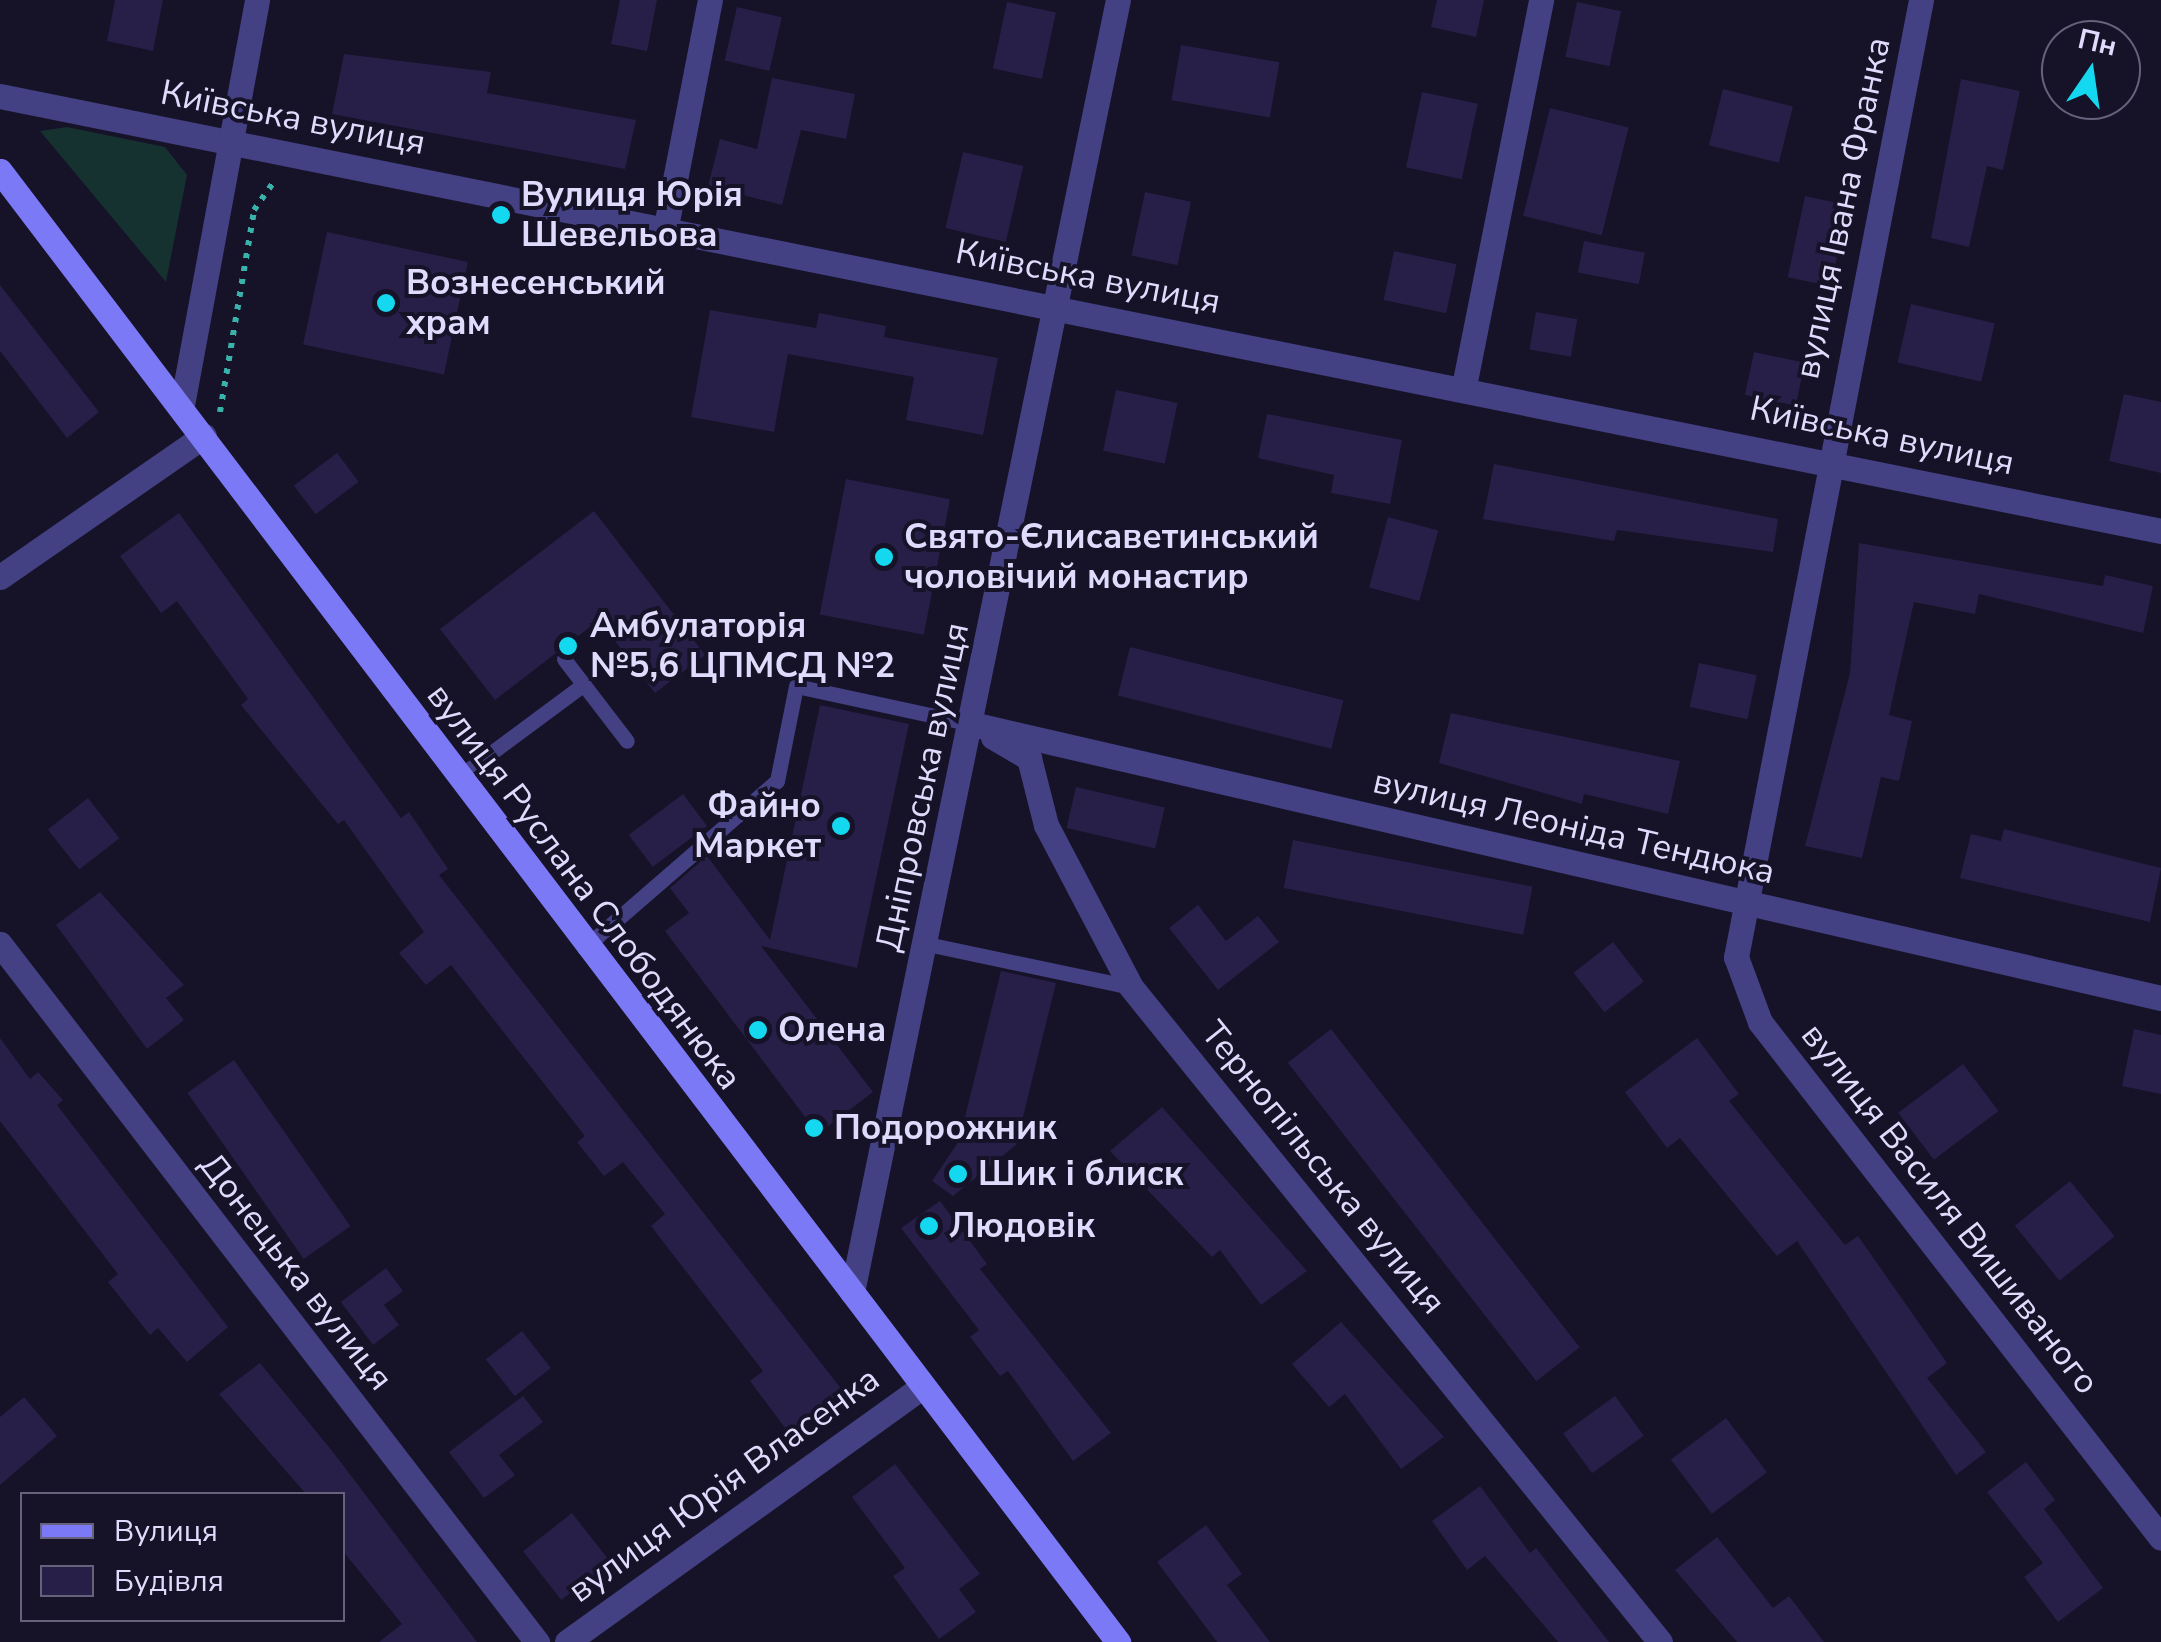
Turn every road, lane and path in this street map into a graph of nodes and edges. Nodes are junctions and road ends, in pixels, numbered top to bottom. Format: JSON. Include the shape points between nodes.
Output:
{"nodes":[{"id":1,"x":257,"y":0,"type":"edge"},
{"id":2,"x":710,"y":0,"type":"edge"},
{"id":3,"x":1118,"y":0,"type":"edge"},
{"id":4,"x":1541,"y":0,"type":"edge"},
{"id":5,"x":1922,"y":0,"type":"edge"},
{"id":6,"x":0,"y":96,"type":"edge"},
{"id":7,"x":233,"y":142,"type":"junction"},
{"id":8,"x":291,"y":154,"type":"junction"},
{"id":9,"x":0,"y":170,"type":"edge"},
{"id":10,"x":666,"y":226,"type":"junction"},
{"id":11,"x":1058,"y":307,"type":"junction"},
{"id":12,"x":1464,"y":386,"type":"junction"},
{"id":13,"x":182,"y":405,"type":"junction"},
{"id":14,"x":220,"y":412,"type":"dead end"},
{"id":15,"x":204,"y":436,"type":"junction"},
{"id":16,"x":1832,"y":461,"type":"junction"},
{"id":17,"x":2161,"y":531,"type":"edge"},
{"id":18,"x":0,"y":577,"type":"edge"},
{"id":19,"x":564,"y":659,"type":"dead end"},
{"id":20,"x":584,"y":684,"type":"junction"},
{"id":21,"x":972,"y":724,"type":"junction"},
{"id":22,"x":628,"y":741,"type":"dead end"},
{"id":23,"x":456,"y":779,"type":"junction"},
{"id":24,"x":1748,"y":903,"type":"junction"},
{"id":25,"x":0,"y":944,"type":"edge"},
{"id":26,"x":927,"y":944,"type":"junction"},
{"id":27,"x":584,"y":948,"type":"junction"},
{"id":28,"x":1131,"y":987,"type":"junction"},
{"id":29,"x":2161,"y":998,"type":"edge"},
{"id":30,"x":852,"y":1292,"type":"junction"},
{"id":31,"x":923,"y":1386,"type":"junction"},
{"id":32,"x":2161,"y":1538,"type":"edge"},
{"id":33,"x":537,"y":1642,"type":"edge"},
{"id":34,"x":567,"y":1642,"type":"edge"},
{"id":35,"x":1118,"y":1642,"type":"edge"},
{"id":36,"x":1660,"y":1642,"type":"edge"}],
"edges":[{"from":1,"to":7,"type":"street"},
{"from":2,"to":10,"type":"street"},
{"from":3,"to":11,"type":"street","name":"Дніпровська вулиця"},
{"from":4,"to":12,"type":"street"},
{"from":5,"to":16,"type":"street","name":"вулиця Івана Франка"},
{"from":6,"to":7,"type":"street","name":"Київська вулиця"},
{"from":7,"to":8,"type":"street","name":"Київська вулиця"},
{"from":7,"to":13,"type":"street"},
{"from":8,"to":10,"type":"street","name":"Київська вулиця"},
{"from":8,"to":14,"type":"path","via":[[254,210]]},
{"from":9,"to":13,"type":"main road","name":"вулиця Руслана Слободянюка"},
{"from":10,"to":11,"type":"street","name":"Київська вулиця"},
{"from":11,"to":12,"type":"street","name":"Київська вулиця"},
{"from":11,"to":21,"type":"street","name":"Дніпровська вулиця"},
{"from":12,"to":16,"type":"street","name":"Київська вулиця"},
{"from":13,"to":15,"type":"main road","name":"вулиця Руслана Слободянюка"},
{"from":15,"to":18,"type":"street"},
{"from":15,"to":23,"type":"main road","name":"вулиця Руслана Слободянюка"},
{"from":16,"to":17,"type":"street","name":"Київська вулиця"},
{"from":16,"to":24,"type":"street","name":"вулиця Івана Франка"},
{"from":19,"to":20,"type":"lane"},
{"from":20,"to":22,"type":"lane"},
{"from":20,"to":23,"type":"lane"},
{"from":21,"to":24,"type":"street","name":"вулиця Леоніда Тендюка"},
{"from":21,"to":26,"type":"street","name":"Дніпровська вулиця"},
{"from":21,"to":27,"type":"lane","via":[[796,686],[777,781]]},
{"from":21,"to":28,"type":"street","name":"Тернопільська вулиця","via":[[1029,758],[1046,825]]},
{"from":23,"to":27,"type":"main road","name":"вулиця Руслана Слободянюка"},
{"from":24,"to":29,"type":"street","name":"вулиця Леоніда Тендюка"},
{"from":24,"to":32,"type":"street","name":"вулиця Василя Вишиваного","via":[[1736,957],[1760,1022]]},
{"from":25,"to":33,"type":"street","name":"Донецька вулиця"},
{"from":26,"to":28,"type":"lane"},
{"from":26,"to":30,"type":"street","name":"Дніпровська вулиця"},
{"from":27,"to":30,"type":"main road","name":"вулиця Руслана Слободянюка"},
{"from":28,"to":36,"type":"street","name":"Тернопільська вулиця"},
{"from":30,"to":31,"type":"main road","name":"вулиця Руслана Слободянюка"},
{"from":31,"to":34,"type":"street","name":"вулиця Юрія Власенка"},
{"from":31,"to":35,"type":"main road","name":"вулиця Руслана Слободянюка"}]}
